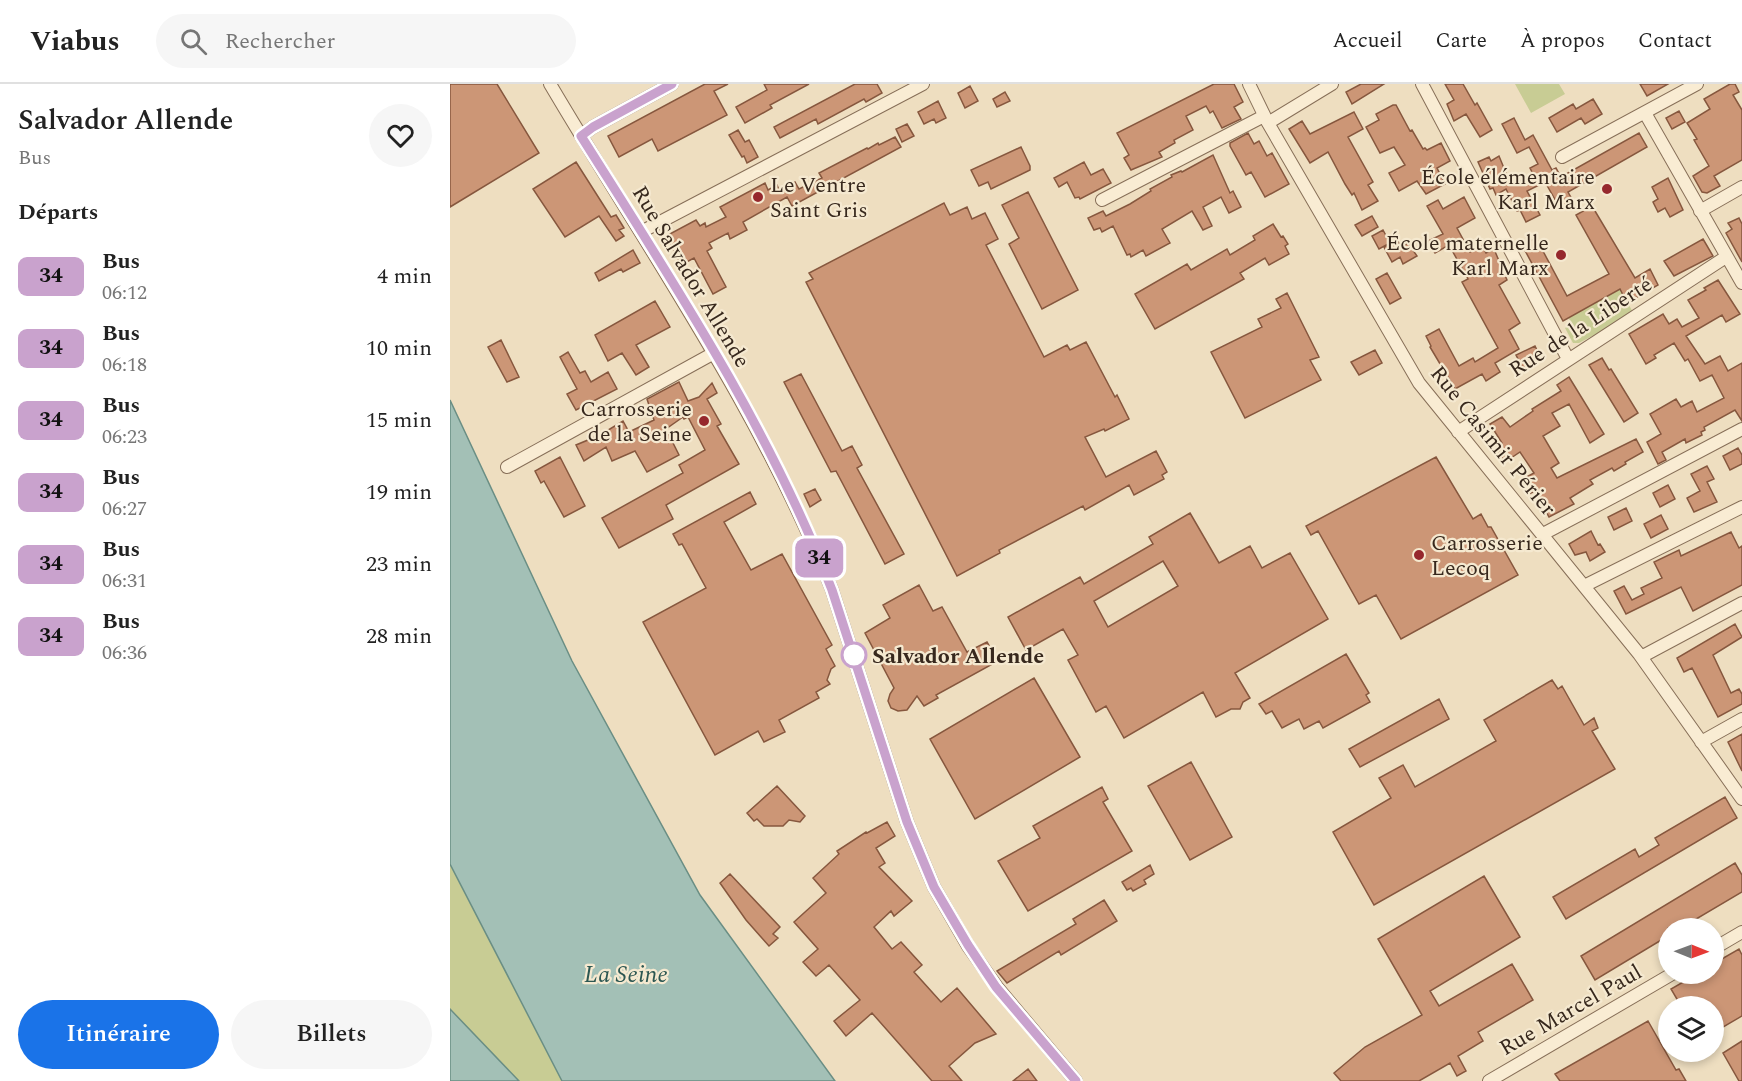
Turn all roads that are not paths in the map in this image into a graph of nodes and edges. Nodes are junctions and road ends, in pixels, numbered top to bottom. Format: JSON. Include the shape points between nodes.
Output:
{"nodes":[{"id":1,"x":550,"y":84,"type":"edge"},
{"id":2,"x":672,"y":84,"type":"edge"},
{"id":3,"x":923,"y":84,"type":"edge"},
{"id":4,"x":1249,"y":84,"type":"edge"},
{"id":5,"x":1332,"y":84,"type":"edge"},
{"id":6,"x":1422,"y":84,"type":"edge"},
{"id":7,"x":1697,"y":84,"type":"edge"},
{"id":8,"x":1644,"y":113,"type":"junction"},
{"id":9,"x":1266,"y":119,"type":"junction"},
{"id":10,"x":581,"y":136,"type":"junction"},
{"id":11,"x":1562,"y":157,"type":"dead end"},
{"id":12,"x":1742,"y":187,"type":"edge"},
{"id":13,"x":1102,"y":200,"type":"dead end"},
{"id":14,"x":1700,"y":211,"type":"junction"},
{"id":15,"x":640,"y":232,"type":"junction"},
{"id":16,"x":1726,"y":257,"type":"junction"},
{"id":17,"x":1742,"y":283,"type":"edge"},
{"id":18,"x":714,"y":353,"type":"junction"},
{"id":19,"x":1568,"y":359,"type":"junction"},
{"id":20,"x":1742,"y":429,"type":"edge"},
{"id":21,"x":1458,"y":432,"type":"junction"},
{"id":22,"x":507,"y":467,"type":"dead end"},
{"id":23,"x":1742,"y":507,"type":"edge"},
{"id":24,"x":1543,"y":534,"type":"junction"},
{"id":25,"x":1584,"y":586,"type":"junction"},
{"id":26,"x":1742,"y":603,"type":"edge"},
{"id":27,"x":1641,"y":657,"type":"junction"},
{"id":28,"x":1742,"y":719,"type":"edge"},
{"id":29,"x":1701,"y":742,"type":"junction"},
{"id":30,"x":1742,"y":799,"type":"edge"},
{"id":31,"x":1742,"y":932,"type":"edge"},
{"id":32,"x":1724,"y":943,"type":"edge"},
{"id":33,"x":1658,"y":982,"type":"edge"},
{"id":34,"x":1076,"y":1081,"type":"edge"},
{"id":35,"x":1489,"y":1081,"type":"edge"}],
"edges":[{"from":1,"to":10,"type":"street","name":"Rue Salvador Allende"},
{"from":2,"to":10,"type":"street"},
{"from":3,"to":15,"type":"street"},
{"from":4,"to":9,"type":"street","name":"Rue Casimir Périer"},
{"from":5,"to":9,"type":"street"},
{"from":6,"to":19,"type":"street"},
{"from":7,"to":8,"type":"street"},
{"from":8,"to":11,"type":"street"},
{"from":8,"to":14,"type":"street"},
{"from":9,"to":13,"type":"street"},
{"from":9,"to":21,"type":"street","name":"Rue Casimir Périer","via":[[1419,383]]},
{"from":10,"to":15,"type":"street","name":"Rue Salvador Allende"},
{"from":12,"to":14,"type":"street"},
{"from":14,"to":16,"type":"street"},
{"from":15,"to":18,"type":"street","name":"Rue Salvador Allende"},
{"from":16,"to":17,"type":"street"},
{"from":16,"to":19,"type":"street","name":"Rue de la Liberté"},
{"from":18,"to":22,"type":"street"},
{"from":18,"to":34,"type":"street","name":"Rue Salvador Allende","via":[[781,476],[820,558],[907,822],[934,887],[996,987]]},
{"from":19,"to":21,"type":"street","name":"Rue de la Liberté"},
{"from":20,"to":24,"type":"street"},
{"from":21,"to":24,"type":"street","name":"Rue Casimir Périer"},
{"from":23,"to":25,"type":"street"},
{"from":24,"to":25,"type":"street","name":"Rue Casimir Périer"},
{"from":25,"to":27,"type":"street","name":"Rue Casimir Périer"},
{"from":26,"to":27,"type":"street"},
{"from":27,"to":29,"type":"street","name":"Rue Casimir Périer"},
{"from":28,"to":29,"type":"street"},
{"from":29,"to":30,"type":"street","name":"Rue Casimir Périer"},
{"from":31,"to":32,"type":"street"},
{"from":33,"to":35,"type":"street","name":"Rue Marcel Paul"}]}
